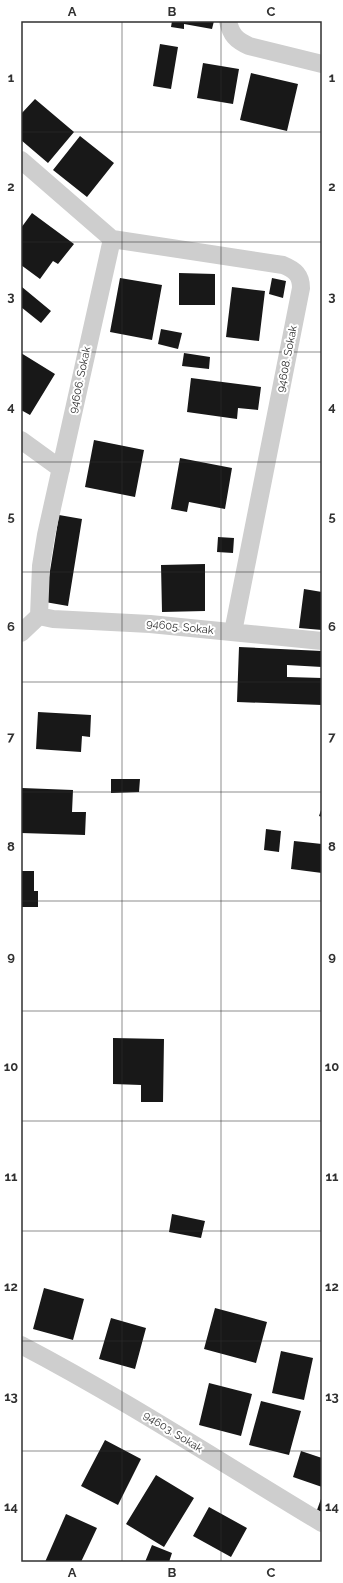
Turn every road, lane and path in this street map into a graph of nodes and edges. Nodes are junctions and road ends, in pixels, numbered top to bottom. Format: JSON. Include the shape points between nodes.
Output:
{"nodes":[{"id":1,"x":228,"y":21,"type":"edge"},
{"id":2,"x":322,"y":64,"type":"edge"},
{"id":3,"x":21,"y":160,"type":"edge"},
{"id":4,"x":112,"y":239,"type":"junction"},
{"id":5,"x":21,"y":440,"type":"edge"},
{"id":6,"x":60,"y":469,"type":"junction"},
{"id":7,"x":39,"y":616,"type":"junction"},
{"id":8,"x":233,"y":632,"type":"junction"},
{"id":9,"x":21,"y":633,"type":"edge"},
{"id":10,"x":322,"y":641,"type":"edge"},
{"id":11,"x":21,"y":1345,"type":"edge"},
{"id":12,"x":322,"y":1522,"type":"edge"}],
"edges":[{"from":1,"to":2,"type":"street","via":[[230,31],[238,41]]},
{"from":3,"to":4,"type":"street"},
{"from":4,"to":6,"type":"street","name":"94606. Sokak"},
{"from":4,"to":8,"type":"street","name":"94608. Sokak","via":[[283,265],[292,269],[301,279]]},
{"from":5,"to":6,"type":"street"},
{"from":6,"to":7,"type":"street","name":"94606. Sokak","via":[[41,566]]},
{"from":7,"to":8,"type":"street","name":"94605. Sokak"},
{"from":7,"to":9,"type":"street"},
{"from":8,"to":10,"type":"street","name":"94605. Sokak"},
{"from":11,"to":12,"type":"street","name":"94603. Sokak","via":[[153,1419]]}]}
